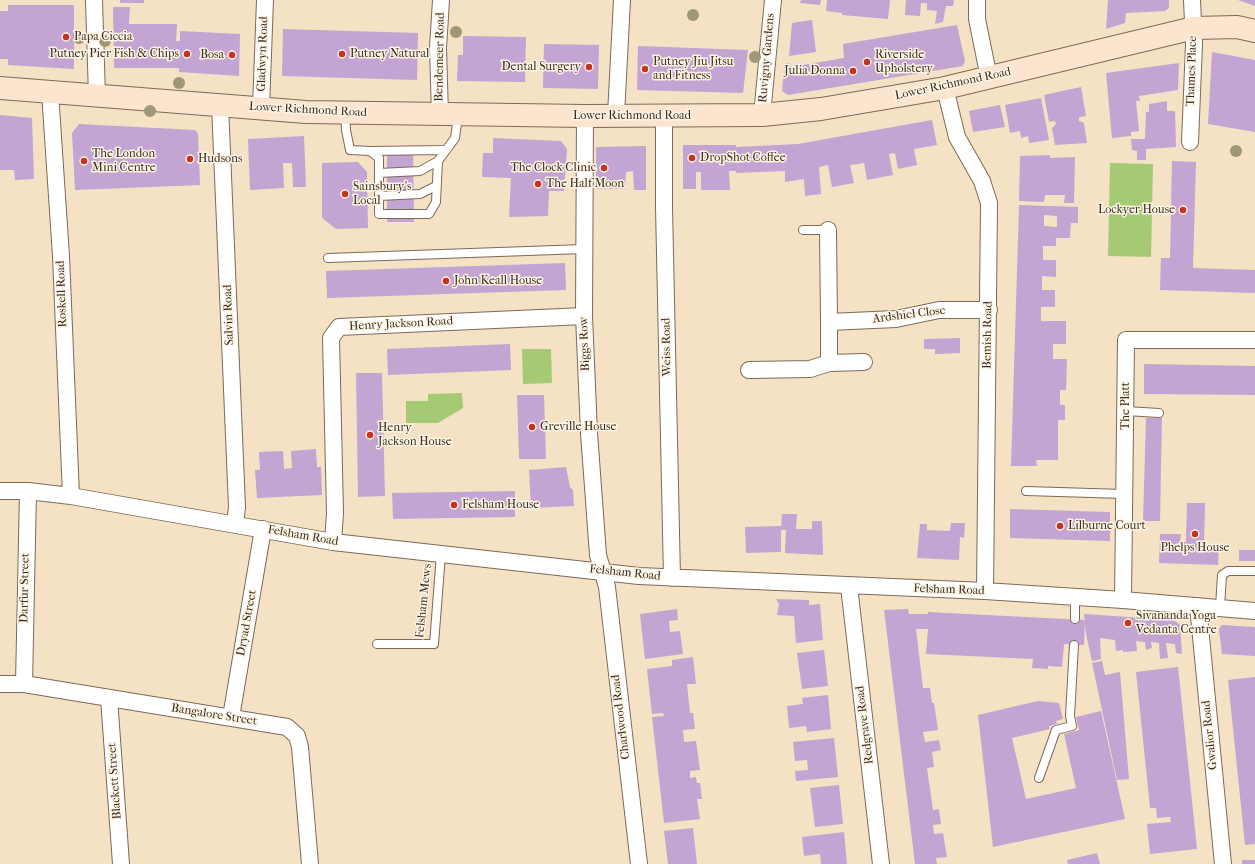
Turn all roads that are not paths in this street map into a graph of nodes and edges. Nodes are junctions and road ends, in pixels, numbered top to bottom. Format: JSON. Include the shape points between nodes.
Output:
{"nodes":[{"id":1,"x":94,"y":0,"type":"edge"},
{"id":2,"x":265,"y":0,"type":"edge"},
{"id":3,"x":441,"y":0,"type":"edge"},
{"id":4,"x":622,"y":0,"type":"edge"},
{"id":5,"x":773,"y":0,"type":"edge"},
{"id":6,"x":977,"y":0,"type":"edge"},
{"id":7,"x":1192,"y":0,"type":"edge"},
{"id":8,"x":1194,"y":28,"type":"junction"},
{"id":9,"x":1255,"y":31,"type":"edge"},
{"id":10,"x":989,"y":78,"type":"junction"},
{"id":11,"x":0,"y":88,"type":"edge"},
{"id":12,"x":945,"y":88,"type":"junction"},
{"id":13,"x":50,"y":92,"type":"junction"},
{"id":14,"x":97,"y":96,"type":"junction"},
{"id":15,"x":220,"y":105,"type":"junction"},
{"id":16,"x":261,"y":108,"type":"junction"},
{"id":17,"x":345,"y":112,"type":"junction"},
{"id":18,"x":449,"y":115,"type":"junction"},
{"id":19,"x":616,"y":115,"type":"junction"},
{"id":20,"x":762,"y":115,"type":"junction"},
{"id":21,"x":585,"y":116,"type":"junction"},
{"id":22,"x":664,"y":116,"type":"junction"},
{"id":23,"x":1190,"y":142,"type":"dead end"},
{"id":24,"x":444,"y":150,"type":"junction"},
{"id":25,"x":370,"y":151,"type":"junction"},
{"id":26,"x":438,"y":161,"type":"junction"},
{"id":27,"x":379,"y":173,"type":"junction"},
{"id":28,"x":436,"y":186,"type":"junction"},
{"id":29,"x":379,"y":196,"type":"junction"},
{"id":30,"x":803,"y":230,"type":"dead end"},
{"id":31,"x":828,"y":230,"type":"joint"},
{"id":32,"x":584,"y":249,"type":"junction"},
{"id":33,"x":328,"y":258,"type":"dead end"},
{"id":34,"x":989,"y":310,"type":"junction"},
{"id":35,"x":584,"y":316,"type":"junction"},
{"id":36,"x":829,"y":322,"type":"junction"},
{"id":37,"x":1254,"y":340,"type":"dead end"},
{"id":38,"x":864,"y":362,"type":"dead end"},
{"id":39,"x":829,"y":363,"type":"junction"},
{"id":40,"x":749,"y":370,"type":"dead end"},
{"id":41,"x":1126,"y":411,"type":"junction"},
{"id":42,"x":1159,"y":413,"type":"dead end"},
{"id":43,"x":0,"y":491,"type":"edge"},
{"id":44,"x":28,"y":491,"type":"junction"},
{"id":45,"x":1026,"y":491,"type":"dead end"},
{"id":46,"x":1124,"y":494,"type":"junction"},
{"id":47,"x":71,"y":496,"type":"junction"},
{"id":48,"x":235,"y":524,"type":"junction"},
{"id":49,"x":263,"y":529,"type":"junction"},
{"id":50,"x":333,"y":542,"type":"junction"},
{"id":51,"x":441,"y":554,"type":"junction"},
{"id":52,"x":601,"y":571,"type":"junction"},
{"id":53,"x":1255,"y":571,"type":"edge"},
{"id":54,"x":672,"y":578,"type":"junction"},
{"id":55,"x":849,"y":586,"type":"junction"},
{"id":56,"x":985,"y":591,"type":"junction"},
{"id":57,"x":1075,"y":597,"type":"junction"},
{"id":58,"x":1123,"y":600,"type":"junction"},
{"id":59,"x":1198,"y":606,"type":"junction"},
{"id":60,"x":1220,"y":607,"type":"junction"},
{"id":61,"x":1255,"y":611,"type":"edge"},
{"id":62,"x":1075,"y":619,"type":"dead end"},
{"id":63,"x":377,"y":644,"type":"dead end"},
{"id":64,"x":1074,"y":645,"type":"dead end"},
{"id":65,"x":0,"y":684,"type":"edge"},
{"id":66,"x":24,"y":684,"type":"junction"},
{"id":67,"x":109,"y":698,"type":"junction"},
{"id":68,"x":231,"y":717,"type":"junction"},
{"id":69,"x":1039,"y":778,"type":"dead end"},
{"id":70,"x":121,"y":864,"type":"edge"},
{"id":71,"x":310,"y":864,"type":"edge"},
{"id":72,"x":639,"y":864,"type":"edge"},
{"id":73,"x":881,"y":864,"type":"edge"},
{"id":74,"x":1223,"y":864,"type":"edge"}],
"edges":[{"from":1,"to":14,"type":"street"},
{"from":2,"to":16,"type":"street","name":"Gladwyn Road"},
{"from":3,"to":18,"type":"street","name":"Bendemeer Road","via":[[438,48]]},
{"from":4,"to":19,"type":"street"},
{"from":5,"to":20,"type":"street","name":"Ruvigny Gardens"},
{"from":6,"to":10,"type":"street","via":[[977,19]]},
{"from":7,"to":8,"type":"street","name":"Thames Place"},
{"from":8,"to":9,"type":"main road","name":"Lower Richmond Road","via":[[1236,27]]},
{"from":8,"to":10,"type":"main road","name":"Lower Richmond Road"},
{"from":8,"to":23,"type":"street","name":"Thames Place"},
{"from":10,"to":12,"type":"main road","name":"Lower Richmond Road"},
{"from":11,"to":13,"type":"main road","name":"Lower Richmond Road"},
{"from":12,"to":20,"type":"main road","name":"Lower Richmond Road","via":[[820,109]]},
{"from":12,"to":34,"type":"street","name":"Bemish Road","via":[[957,137],[982,181],[989,203]]},
{"from":13,"to":14,"type":"main road","name":"Lower Richmond Road"},
{"from":13,"to":47,"type":"street","name":"Roskell Road","via":[[61,256]]},
{"from":14,"to":15,"type":"main road","name":"Lower Richmond Road"},
{"from":15,"to":16,"type":"main road","name":"Lower Richmond Road"},
{"from":15,"to":48,"type":"street","name":"Salvin Road","via":[[238,507]]},
{"from":16,"to":17,"type":"main road","name":"Lower Richmond Road"},
{"from":17,"to":18,"type":"main road","name":"Lower Richmond Road"},
{"from":17,"to":25,"type":"lane","via":[[350,150]]},
{"from":18,"to":21,"type":"main road","name":"Lower Richmond Road"},
{"from":18,"to":24,"type":"lane","via":[[455,138]]},
{"from":19,"to":21,"type":"main road","name":"Lower Richmond Road"},
{"from":19,"to":22,"type":"main road","name":"Lower Richmond Road"},
{"from":20,"to":22,"type":"main road","name":"Lower Richmond Road"},
{"from":21,"to":32,"type":"street","name":"Biggs Row"},
{"from":22,"to":54,"type":"street","name":"Weiss Road"},
{"from":24,"to":25,"type":"lane"},
{"from":24,"to":26,"type":"lane"},
{"from":25,"to":27,"type":"lane","via":[[379,158]]},
{"from":26,"to":27,"type":"lane","via":[[420,171]]},
{"from":26,"to":28,"type":"lane"},
{"from":27,"to":29,"type":"lane"},
{"from":28,"to":29,"type":"lane","via":[[420,194]]},
{"from":28,"to":29,"type":"lane","via":[[436,202],[429,214],[379,214]]},
{"from":30,"to":31,"type":"lane"},
{"from":31,"to":36,"type":"street"},
{"from":32,"to":33,"type":"lane"},
{"from":32,"to":35,"type":"street","name":"Biggs Row"},
{"from":34,"to":36,"type":"street","name":"Ardshiel Close","via":[[939,310],[896,319]]},
{"from":34,"to":56,"type":"street","name":"Bemish Road"},
{"from":35,"to":50,"type":"street","name":"Henry Jackson Road","via":[[339,327],[331,338],[335,513]]},
{"from":35,"to":52,"type":"street","name":"Biggs Row","via":[[589,433]]},
{"from":36,"to":39,"type":"street"},
{"from":37,"to":41,"type":"street","name":"The Platt","via":[[1126,340]]},
{"from":38,"to":39,"type":"street"},
{"from":39,"to":40,"type":"street","via":[[810,369]]},
{"from":41,"to":42,"type":"lane"},
{"from":41,"to":46,"type":"street","name":"The Platt"},
{"from":43,"to":44,"type":"street","name":"Felsham Road"},
{"from":44,"to":47,"type":"street","name":"Felsham Road"},
{"from":44,"to":66,"type":"street","name":"Darfur Street"},
{"from":45,"to":46,"type":"lane"},
{"from":46,"to":58,"type":"street","name":"The Platt"},
{"from":47,"to":48,"type":"street","name":"Felsham Road"},
{"from":48,"to":49,"type":"street","name":"Felsham Road"},
{"from":49,"to":50,"type":"street","name":"Felsham Road"},
{"from":49,"to":68,"type":"street","name":"Dryad Street"},
{"from":50,"to":51,"type":"street","name":"Felsham Road"},
{"from":51,"to":52,"type":"street","name":"Felsham Road"},
{"from":51,"to":63,"type":"lane","name":"Felsham Mews","via":[[434,644]]},
{"from":52,"to":54,"type":"street","name":"Felsham Road"},
{"from":52,"to":72,"type":"street","name":"Charlwood Road","via":[[607,587]]},
{"from":53,"to":60,"type":"lane","via":[[1228,571],[1222,575]]},
{"from":54,"to":55,"type":"street","name":"Felsham Road"},
{"from":55,"to":56,"type":"street","name":"Felsham Road"},
{"from":55,"to":73,"type":"street","name":"Redgrave Road"},
{"from":56,"to":57,"type":"street","name":"Felsham Road"},
{"from":57,"to":58,"type":"street","name":"Felsham Road"},
{"from":57,"to":62,"type":"lane"},
{"from":58,"to":59,"type":"street","name":"Felsham Road"},
{"from":59,"to":60,"type":"street","name":"Felsham Road"},
{"from":59,"to":74,"type":"street","name":"Gwalior Road"},
{"from":60,"to":61,"type":"street","name":"Felsham Road"},
{"from":64,"to":69,"type":"lane","via":[[1070,716],[1072,726],[1056,730]]},
{"from":65,"to":66,"type":"street","name":"Bangalore Street"},
{"from":66,"to":67,"type":"street","name":"Bangalore Street"},
{"from":67,"to":68,"type":"street","name":"Bangalore Street"},
{"from":67,"to":70,"type":"street","name":"Blackett Street"},
{"from":68,"to":71,"type":"street","name":"Bangalore Street","via":[[287,727],[297,736]]}]}
